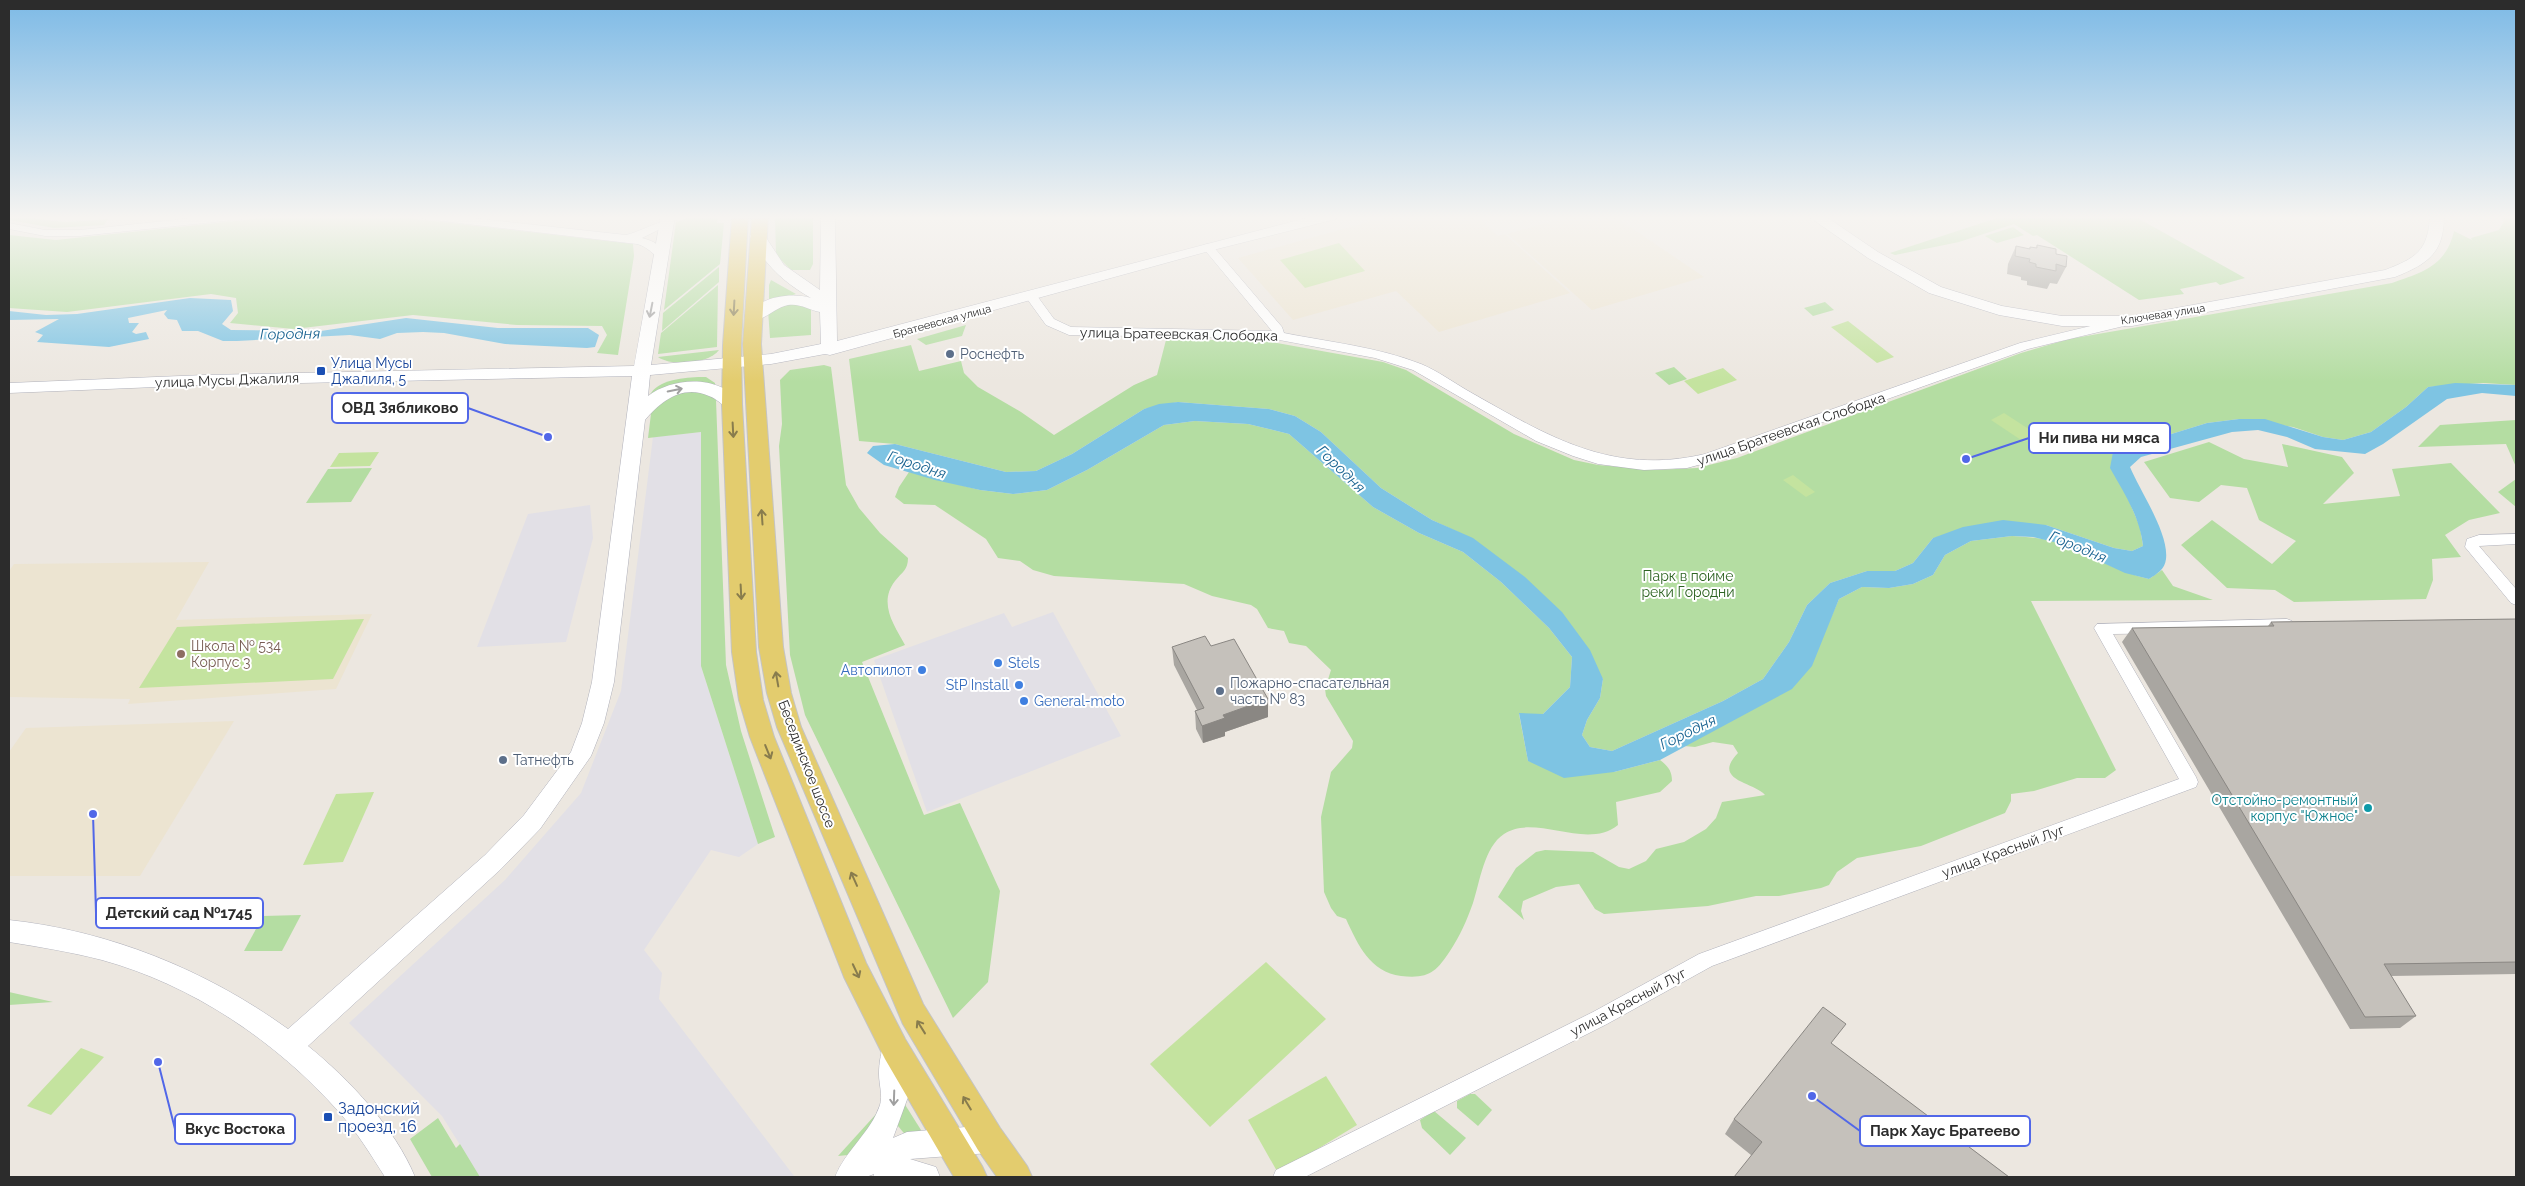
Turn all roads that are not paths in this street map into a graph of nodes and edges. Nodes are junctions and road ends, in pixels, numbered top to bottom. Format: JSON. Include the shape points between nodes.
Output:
{"nodes":[{"id":1,"x":658,"y":271,"type":"edge"},
{"id":2,"x":741,"y":271,"type":"edge"},
{"id":3,"x":756,"y":271,"type":"edge"},
{"id":4,"x":783,"y":271,"type":"edge"},
{"id":5,"x":820,"y":271,"type":"edge"},
{"id":6,"x":826,"y":271,"type":"edge"},
{"id":7,"x":1120,"y":271,"type":"edge"},
{"id":8,"x":1229,"y":271,"type":"edge"},
{"id":9,"x":1901,"y":271,"type":"edge"},
{"id":10,"x":2395,"y":271,"type":"edge"},
{"id":11,"x":788,"y":276,"type":"junction"},
{"id":12,"x":1031,"y":296,"type":"junction"},
{"id":13,"x":828,"y":308,"type":"junction"},
{"id":14,"x":753,"y":317,"type":"junction"},
{"id":15,"x":2132,"y":321,"type":"junction"},
{"id":16,"x":1278,"y":335,"type":"junction"},
{"id":17,"x":830,"y":350,"type":"junction"},
{"id":18,"x":742,"y":363,"type":"junction"},
{"id":19,"x":641,"y":371,"type":"junction"},
{"id":20,"x":9,"y":388,"type":"edge"},
{"id":21,"x":732,"y":404,"type":"junction"},
{"id":22,"x":637,"y":419,"type":"junction"},
{"id":23,"x":2516,"y":539,"type":"edge"},
{"id":24,"x":2516,"y":598,"type":"edge"},
{"id":25,"x":2304,"y":624,"type":"edge"},
{"id":26,"x":9,"y":931,"type":"edge"},
{"id":27,"x":289,"y":1046,"type":"junction"},
{"id":28,"x":895,"y":1049,"type":"junction"},
{"id":29,"x":989,"y":1139,"type":"junction"},
{"id":30,"x":949,"y":1141,"type":"junction"},
{"id":31,"x":852,"y":1173,"type":"edge"},
{"id":32,"x":1018,"y":1174,"type":"edge"},
{"id":33,"x":401,"y":1177,"type":"edge"},
{"id":34,"x":887,"y":1177,"type":"edge"},
{"id":35,"x":926,"y":1177,"type":"edge"},
{"id":36,"x":971,"y":1177,"type":"edge"},
{"id":37,"x":1283,"y":1177,"type":"edge"}],
"edges":[{"from":1,"to":19,"type":"street","one_way":true},
{"from":2,"to":18,"type":"main road","name":"Бесединское шоссе","one_way":true},
{"from":3,"to":14,"type":"main road","name":"Бесединское шоссе"},
{"from":4,"to":11,"type":"street"},
{"from":5,"to":11,"type":"street","via":[[800,277]]},
{"from":6,"to":13,"type":"street"},
{"from":7,"to":12,"type":"street","name":"Братеевская улица"},
{"from":8,"to":16,"type":"street","via":[[1278,330]]},
{"from":9,"to":15,"type":"street","name":"Ключевая улица","via":[[1948,295],[1998,310],[2044,319]]},
{"from":10,"to":15,"type":"street","name":"Ключевая улица"},
{"from":11,"to":13,"type":"street"},
{"from":12,"to":16,"type":"street","name":"улица Братеевская Слободка","via":[[1050,322],[1070,332]]},
{"from":12,"to":17,"type":"street","name":"Братеевская улица"},
{"from":13,"to":14,"type":"street","via":[[790,299],[774,303]]},
{"from":13,"to":17,"type":"street"},
{"from":14,"to":18,"type":"main road","name":"Бесединское шоссе"},
{"from":15,"to":16,"type":"street","name":"улица Братеевская Слободка","via":[[2050,338],[1716,456],[1666,465],[1619,463],[1578,453],[1541,438],[1417,366]]},
{"from":17,"to":18,"type":"street","name":"Братеевская улица"},
{"from":18,"to":19,"type":"street","name":"Братеевская улица"},
{"from":18,"to":21,"type":"main road","name":"Бесединское шоссе"},
{"from":29,"to":18,"type":"main road","name":"Бесединское шоссе","one_way":true,"via":[[913,1014],[816,793],[787,718],[771,647]]},
{"from":19,"to":20,"type":"street","name":"улица Мусы Джалиля","via":[[205,380]]},
{"from":19,"to":22,"type":"street"},
{"from":22,"to":21,"type":"street","one_way":true,"via":[[656,397],[682,389],[711,389]]},
{"from":21,"to":28,"type":"main road","name":"Бесединское шоссе","one_way":true,"via":[[744,652],[752,700],[762,737],[854,968]]},
{"from":22,"to":27,"type":"street","via":[[603,682],[593,723],[580,756],[532,822],[506,849]]},
{"from":23,"to":24,"type":"street","via":[[2479,540],[2474,541],[2472,547]]},
{"from":25,"to":37,"type":"street","name":"улица Красный Луг","via":[[2102,628],[2190,782],[1706,960],[1600,1018]]},
{"from":26,"to":27,"type":"street","via":[[111,952],[174,976],[265,1027]]},
{"from":27,"to":33,"type":"street","via":[[349,1102]]},
{"from":28,"to":30,"type":"main road","name":"Бесединское шоссе"},
{"from":28,"to":31,"type":"street","one_way":true,"via":[[892,1074],[894,1107],[881,1133]]},
{"from":29,"to":30,"type":"street"},
{"from":29,"to":32,"type":"main road","name":"Бесединское шоссе"},
{"from":30,"to":31,"type":"street","via":[[895,1149]]},
{"from":30,"to":36,"type":"main road","name":"Бесединское шоссе"},
{"from":34,"to":35,"type":"street","via":[[908,1173]]}]}
